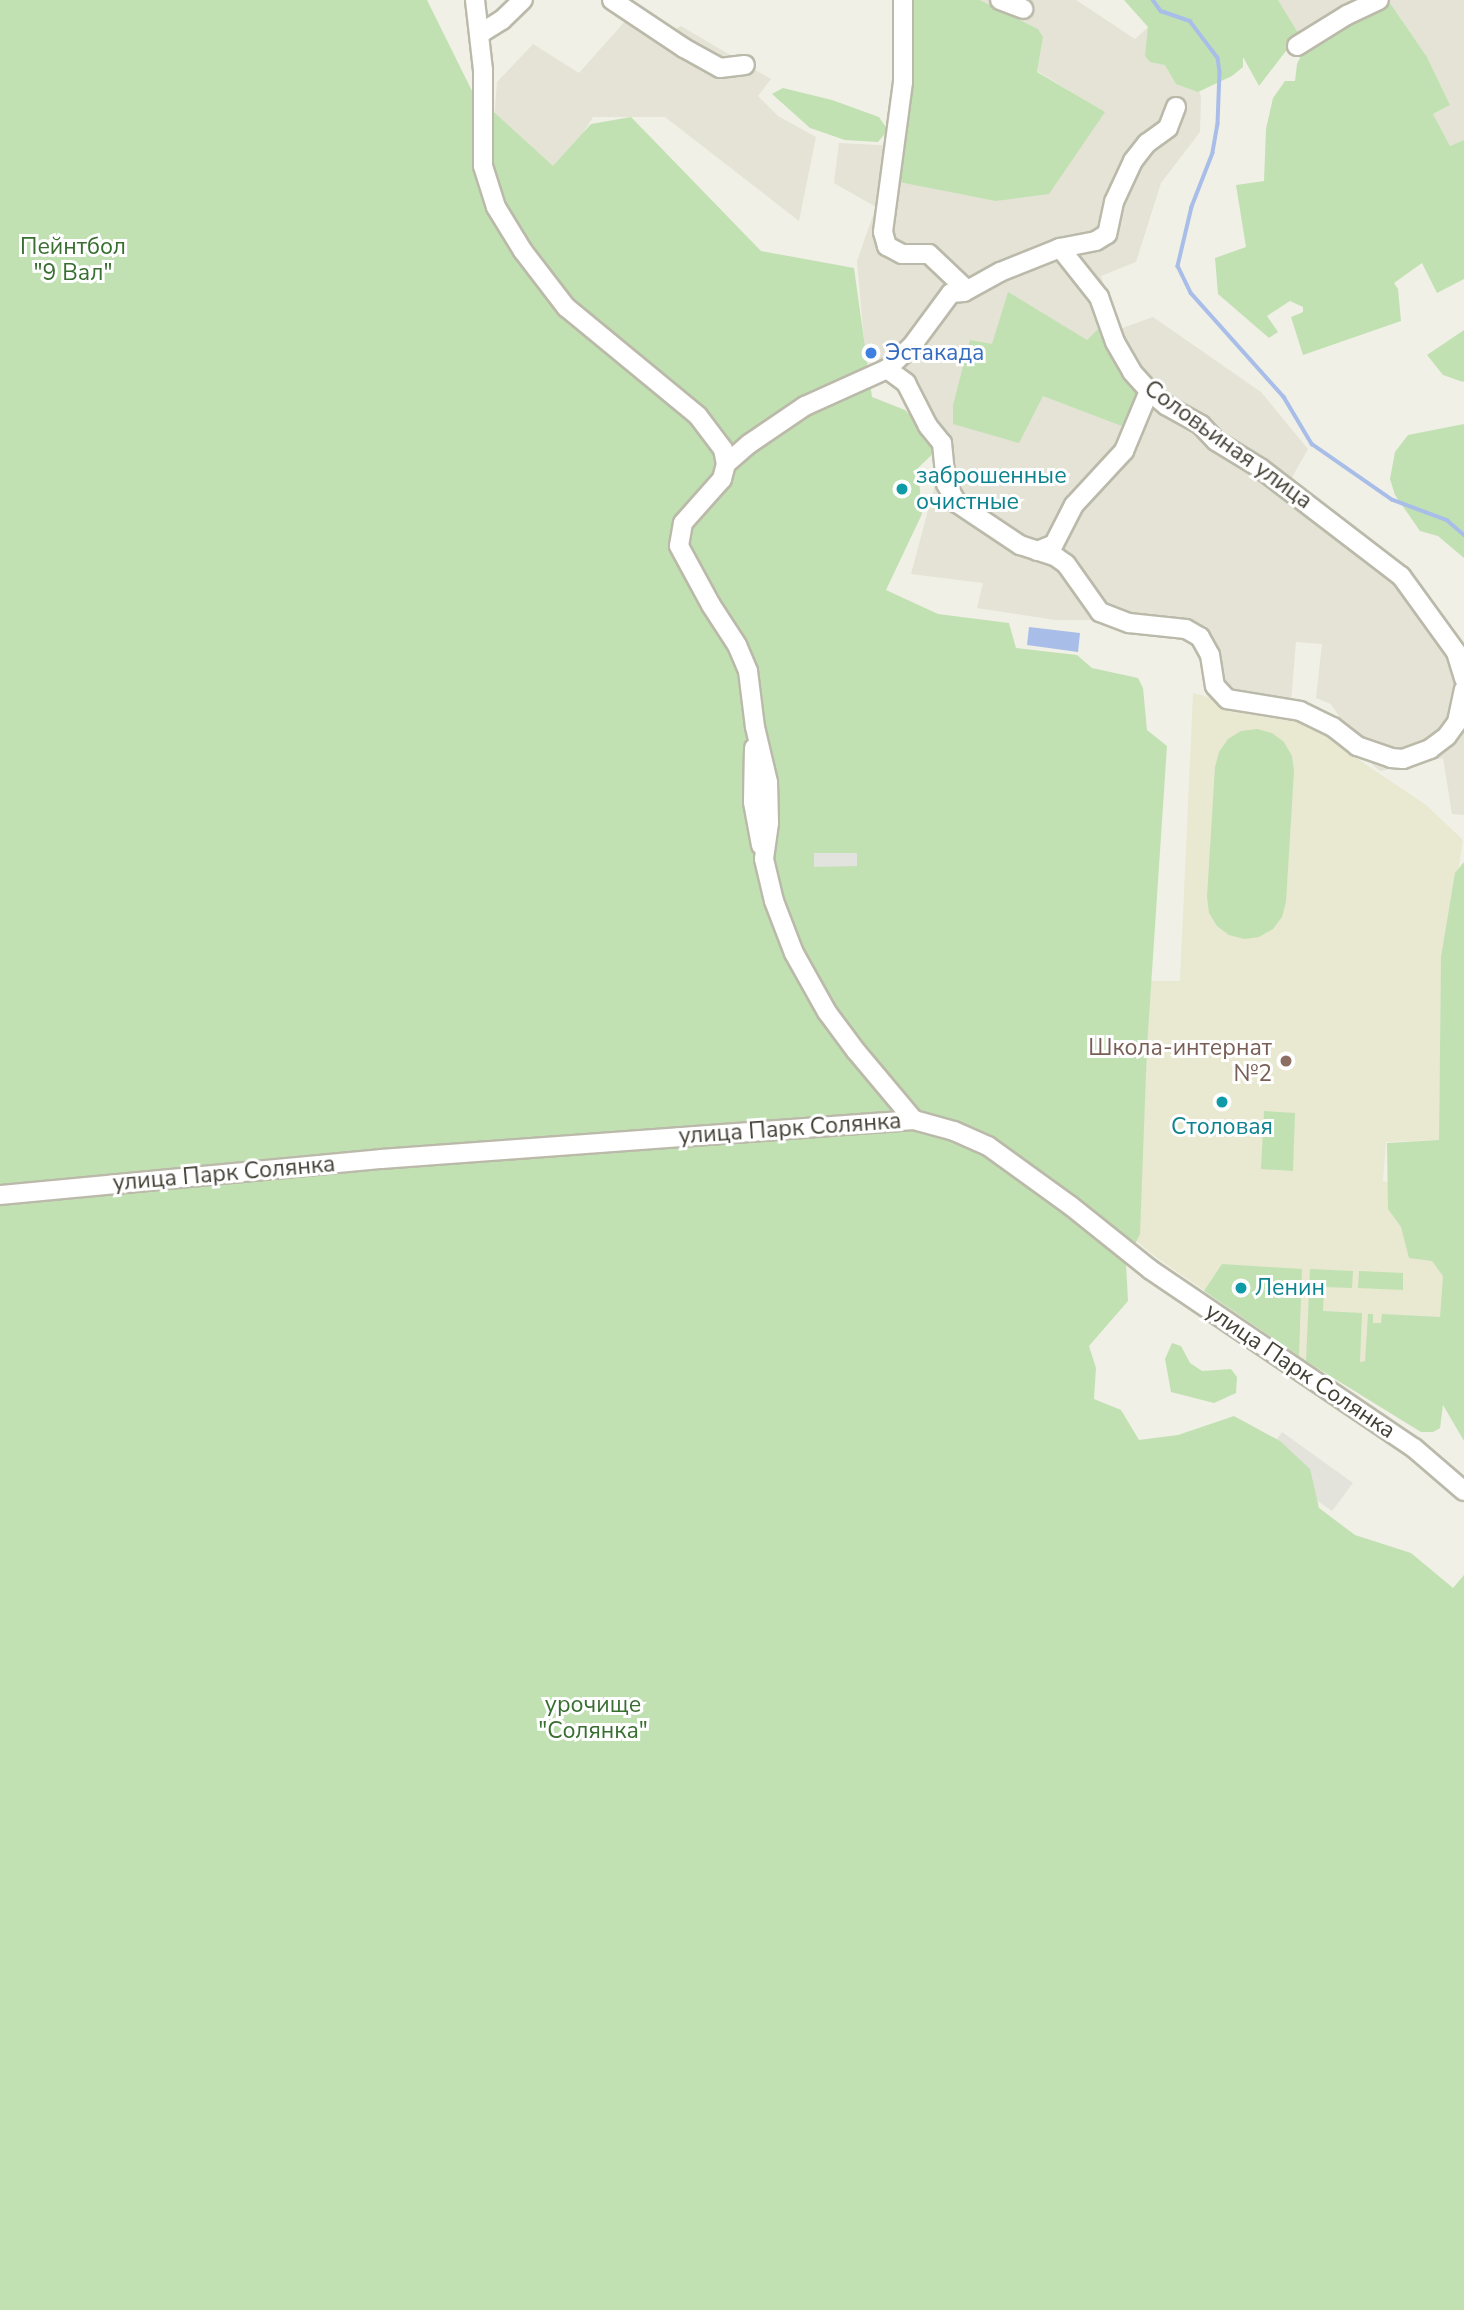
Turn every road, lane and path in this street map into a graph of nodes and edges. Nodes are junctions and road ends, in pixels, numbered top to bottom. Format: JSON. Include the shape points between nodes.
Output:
{"nodes":[{"id":1,"x":475,"y":0,"type":"edge"},
{"id":2,"x":523,"y":0,"type":"edge"},
{"id":3,"x":612,"y":0,"type":"edge"},
{"id":4,"x":903,"y":0,"type":"edge"},
{"id":5,"x":1000,"y":0,"type":"edge"},
{"id":6,"x":1378,"y":0,"type":"edge"},
{"id":7,"x":1023,"y":9,"type":"dead end"},
{"id":8,"x":481,"y":33,"type":"junction"},
{"id":9,"x":1297,"y":46,"type":"dead end"},
{"id":10,"x":745,"y":65,"type":"dead end"},
{"id":11,"x":1176,"y":107,"type":"dead end"},
{"id":12,"x":1060,"y":248,"type":"junction"},
{"id":13,"x":967,"y":290,"type":"junction"},
{"id":14,"x":887,"y":369,"type":"junction"},
{"id":15,"x":1149,"y":391,"type":"junction"},
{"id":16,"x":726,"y":464,"type":"junction"},
{"id":17,"x":1037,"y":551,"type":"junction"},
{"id":18,"x":1464,"y":679,"type":"edge"},
{"id":19,"x":1464,"y":690,"type":"edge"},
{"id":20,"x":915,"y":1120,"type":"junction"},
{"id":21,"x":0,"y":1195,"type":"edge"},
{"id":22,"x":1464,"y":1491,"type":"edge"}],
"edges":[{"from":1,"to":8,"type":"street"},
{"from":2,"to":8,"type":"street"},
{"from":3,"to":10,"type":"street","via":[[720,68]]},
{"from":4,"to":13,"type":"street","via":[[903,82],[883,232],[887,246],[902,254],[929,254]]},
{"from":5,"to":7,"type":"street"},
{"from":6,"to":9,"type":"street"},
{"from":8,"to":16,"type":"street","via":[[483,166],[496,207],[566,307],[698,416],[723,449]]},
{"from":11,"to":12,"type":"street","via":[[1168,128],[1133,161],[1114,202],[1107,234],[1096,241]]},
{"from":12,"to":13,"type":"street"},
{"from":12,"to":15,"type":"street","name":"Соловьиная улица","via":[[1099,297],[1115,342]]},
{"from":13,"to":14,"type":"street","via":[[951,293],[911,347]]},
{"from":14,"to":16,"type":"street","via":[[805,406]]},
{"from":14,"to":17,"type":"street","via":[[906,383],[942,443],[950,495],[1020,545]]},
{"from":15,"to":17,"type":"street","via":[[1124,451],[1074,505],[1054,544]]},
{"from":15,"to":18,"type":"street","name":"Соловьиная улица","via":[[1260,468],[1401,576],[1456,652]]},
{"from":16,"to":20,"type":"street","via":[[722,479],[684,523],[679,546],[748,671],[768,782],[764,859],[774,901],[806,976],[856,1051]]},
{"from":17,"to":19,"type":"street","via":[[1066,565],[1092,605],[1111,618],[1193,633],[1205,645],[1214,686],[1227,699],[1300,711],[1372,752],[1403,759],[1430,749],[1457,722]]},
{"from":20,"to":21,"type":"street","name":"улица Парк Солянка","via":[[392,1158]]},
{"from":20,"to":22,"type":"street","name":"улица Парк Солянка","via":[[954,1130],[988,1146],[1151,1270],[1414,1448]]}]}
